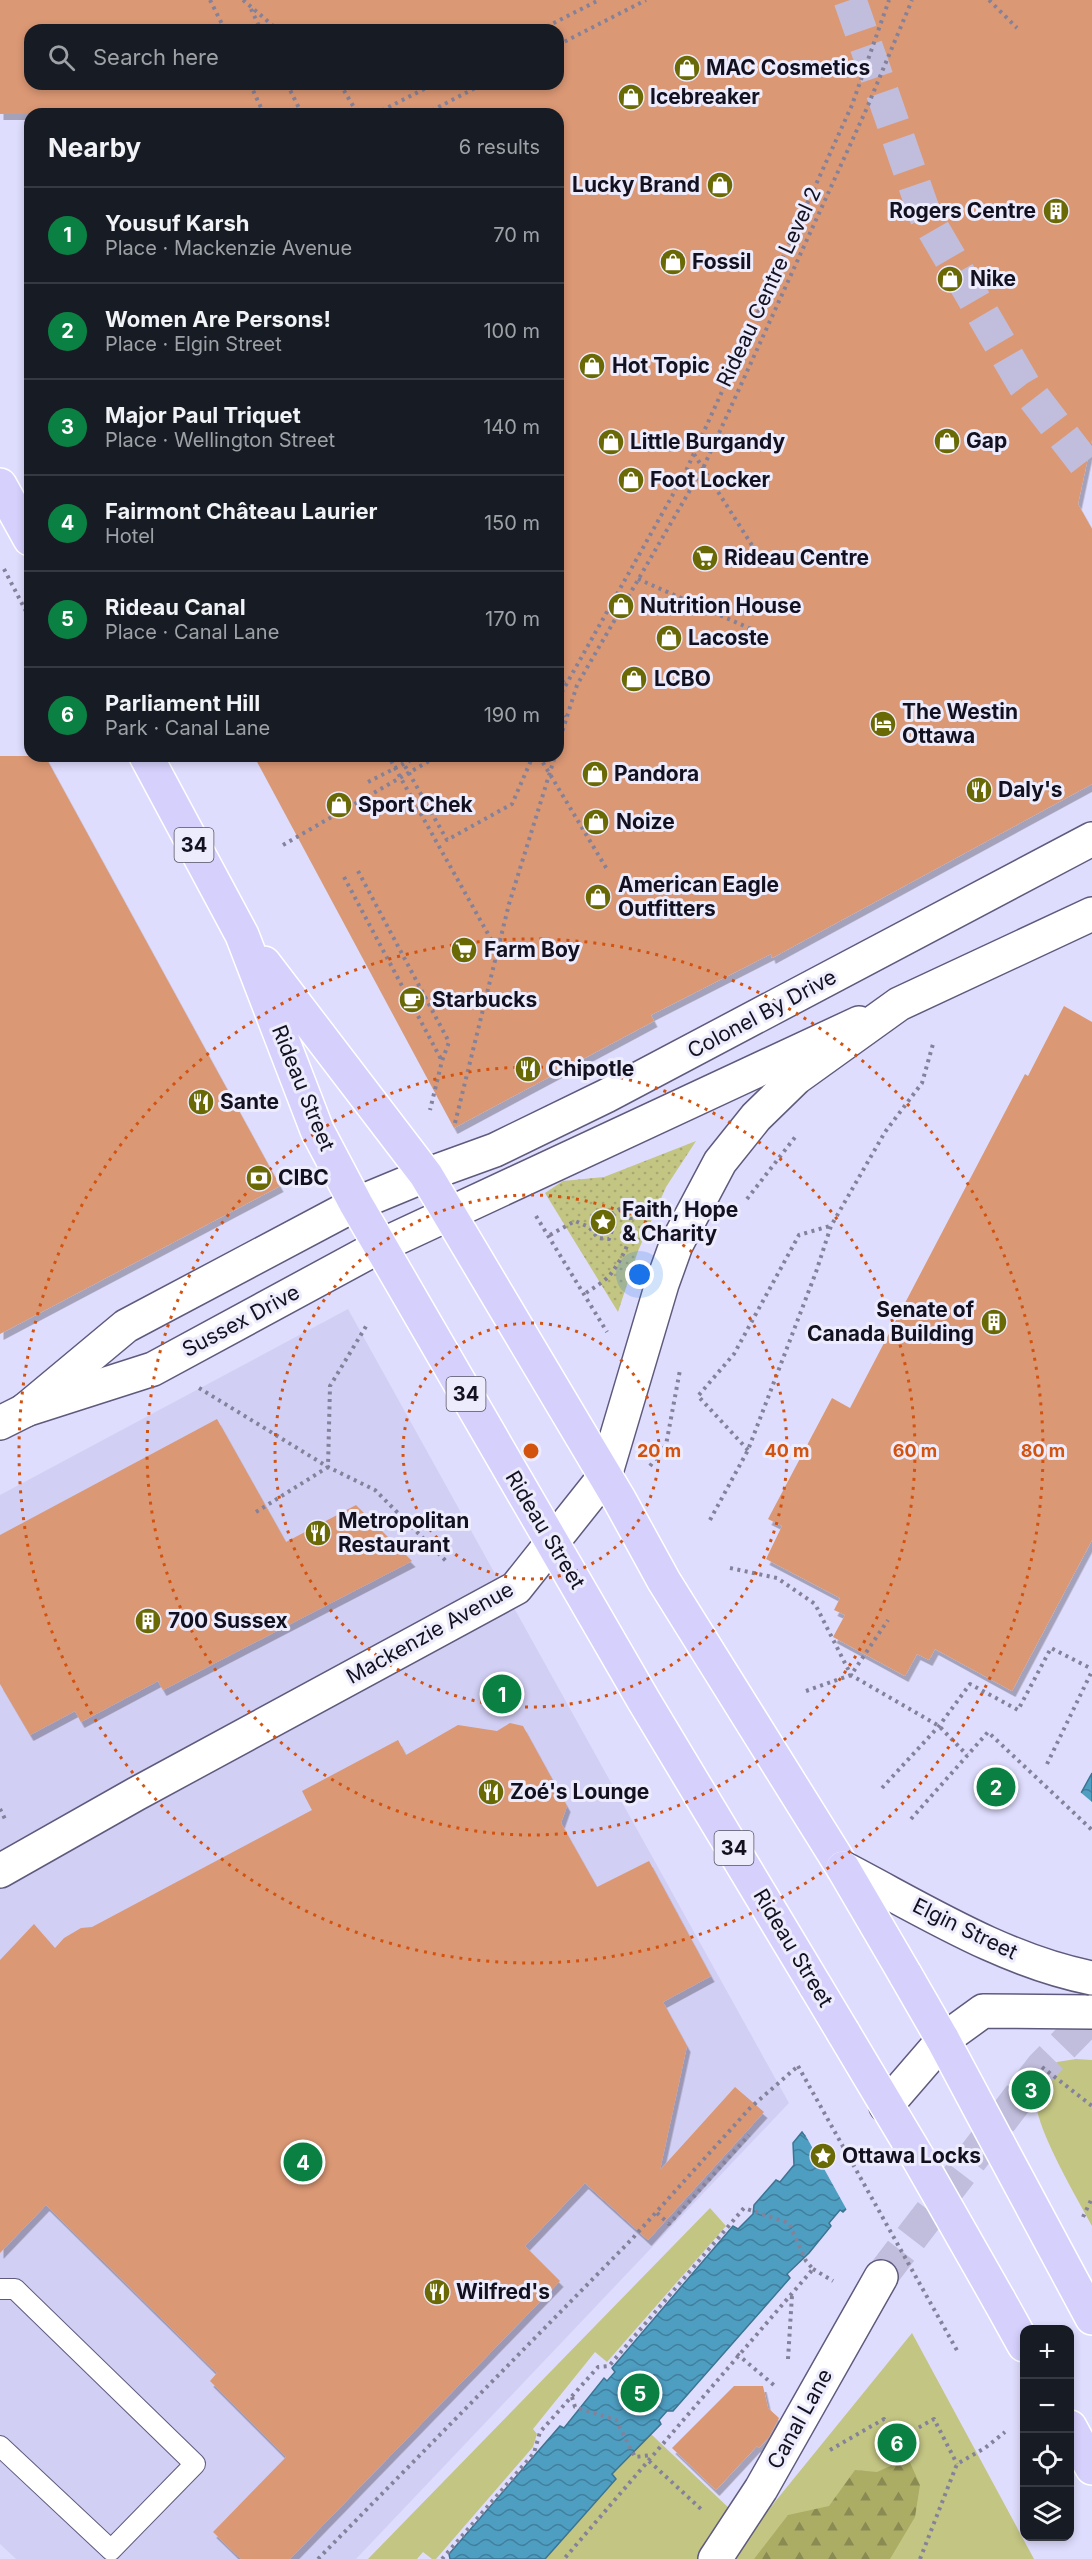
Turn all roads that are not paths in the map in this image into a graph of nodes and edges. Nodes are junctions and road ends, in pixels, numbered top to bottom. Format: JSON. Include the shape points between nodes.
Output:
{"nodes":[{"id":1,"x":0,"y":485,"type":"edge"},
{"id":2,"x":24,"y":528,"type":"edge"},
{"id":3,"x":149,"y":762,"type":"edge"},
{"id":4,"x":1092,"y":839,"type":"edge"},
{"id":5,"x":1092,"y":914,"type":"edge"},
{"id":6,"x":242,"y":935,"type":"junction"},
{"id":7,"x":899,"y":1004,"type":"junction"},
{"id":8,"x":426,"y":1174,"type":"junction"},
{"id":9,"x":356,"y":1204,"type":"junction"},
{"id":10,"x":450,"y":1214,"type":"junction"},
{"id":11,"x":380,"y":1246,"type":"junction"},
{"id":12,"x":12,"y":1417,"type":"edge"},
{"id":13,"x":612,"y":1488,"type":"junction"},
{"id":14,"x":553,"y":1542,"type":"junction"},
{"id":15,"x":843,"y":1868,"type":"junction"},
{"id":16,"x":0,"y":1871,"type":"edge"},
{"id":17,"x":1092,"y":1978,"type":"edge"},
{"id":18,"x":1092,"y":2012,"type":"edge"},
{"id":19,"x":943,"y":2040,"type":"junction"},
{"id":20,"x":886,"y":2106,"type":"junction"},
{"id":21,"x":881,"y":2277,"type":"tunnel mouth"},
{"id":22,"x":0,"y":2289,"type":"edge"},
{"id":23,"x":1092,"y":2318,"type":"edge"},
{"id":24,"x":1020,"y":2338,"type":"edge"},
{"id":25,"x":1073,"y":2433,"type":"edge"},
{"id":26,"x":0,"y":2446,"type":"edge"},
{"id":27,"x":1092,"y":2468,"type":"edge"},
{"id":28,"x":723,"y":2548,"type":"edge"}],
"edges":[{"from":1,"to":2,"type":"main road"},
{"from":3,"to":6,"type":"main road","name":"Rideau Street","number":"34"},
{"from":4,"to":8,"type":"main road","name":"Colonel By Drive","via":[[606,1096],[495,1150]]},
{"from":5,"to":7,"type":"main road"},
{"from":6,"to":8,"type":"main road","name":"Rideau Street","number":"34"},
{"from":6,"to":9,"type":"main road","name":"Rideau Street","number":"34","via":[[317,1130]]},
{"from":7,"to":10,"type":"main road"},
{"from":7,"to":13,"type":"main road","name":"Mackenzie Avenue","via":[[796,1078],[756,1117],[720,1162],[676,1245],[662,1284]]},
{"from":8,"to":9,"type":"main road","name":"Sussex Drive"},
{"from":8,"to":10,"type":"main road","name":"Rideau Street","number":"34"},
{"from":9,"to":11,"type":"main road","name":"Rideau Street","number":"34"},
{"from":9,"to":12,"type":"main road","name":"Sussex Drive","via":[[126,1326]]},
{"from":10,"to":11,"type":"main road","name":"Sussex Drive"},
{"from":10,"to":13,"type":"main road","name":"Rideau Street","number":"34"},
{"from":11,"to":12,"type":"main road","name":"Sussex Drive","via":[[153,1369]]},
{"from":11,"to":14,"type":"main road","name":"Rideau Street","number":"34"},
{"from":13,"to":14,"type":"main road","name":"Mackenzie Avenue"},
{"from":13,"to":15,"type":"main road","name":"Rideau Street","number":"34","via":[[664,1581]]},
{"from":14,"to":16,"type":"main road","name":"Mackenzie Avenue","via":[[516,1588]]},
{"from":14,"to":20,"type":"main road","name":"Rideau Street","number":"34","bridge":true},
{"from":15,"to":17,"type":"main road","name":"Elgin Street","bridge":true,"via":[[1034,1962]]},
{"from":15,"to":19,"type":"main road","name":"Rideau Street","number":"34","bridge":true},
{"from":18,"to":19,"type":"main road","via":[[982,2011]]},
{"from":19,"to":20,"type":"main road"},
{"from":19,"to":23,"type":"main road","number":"34","bridge":true},
{"from":20,"to":24,"type":"main road","number":"34","bridge":true},
{"from":21,"to":28,"type":"main road","name":"Canal Lane"},
{"from":22,"to":26,"type":"lane","via":[[15,2289],[195,2464],[111,2550]]},
{"from":25,"to":27,"type":"main road"}]}
